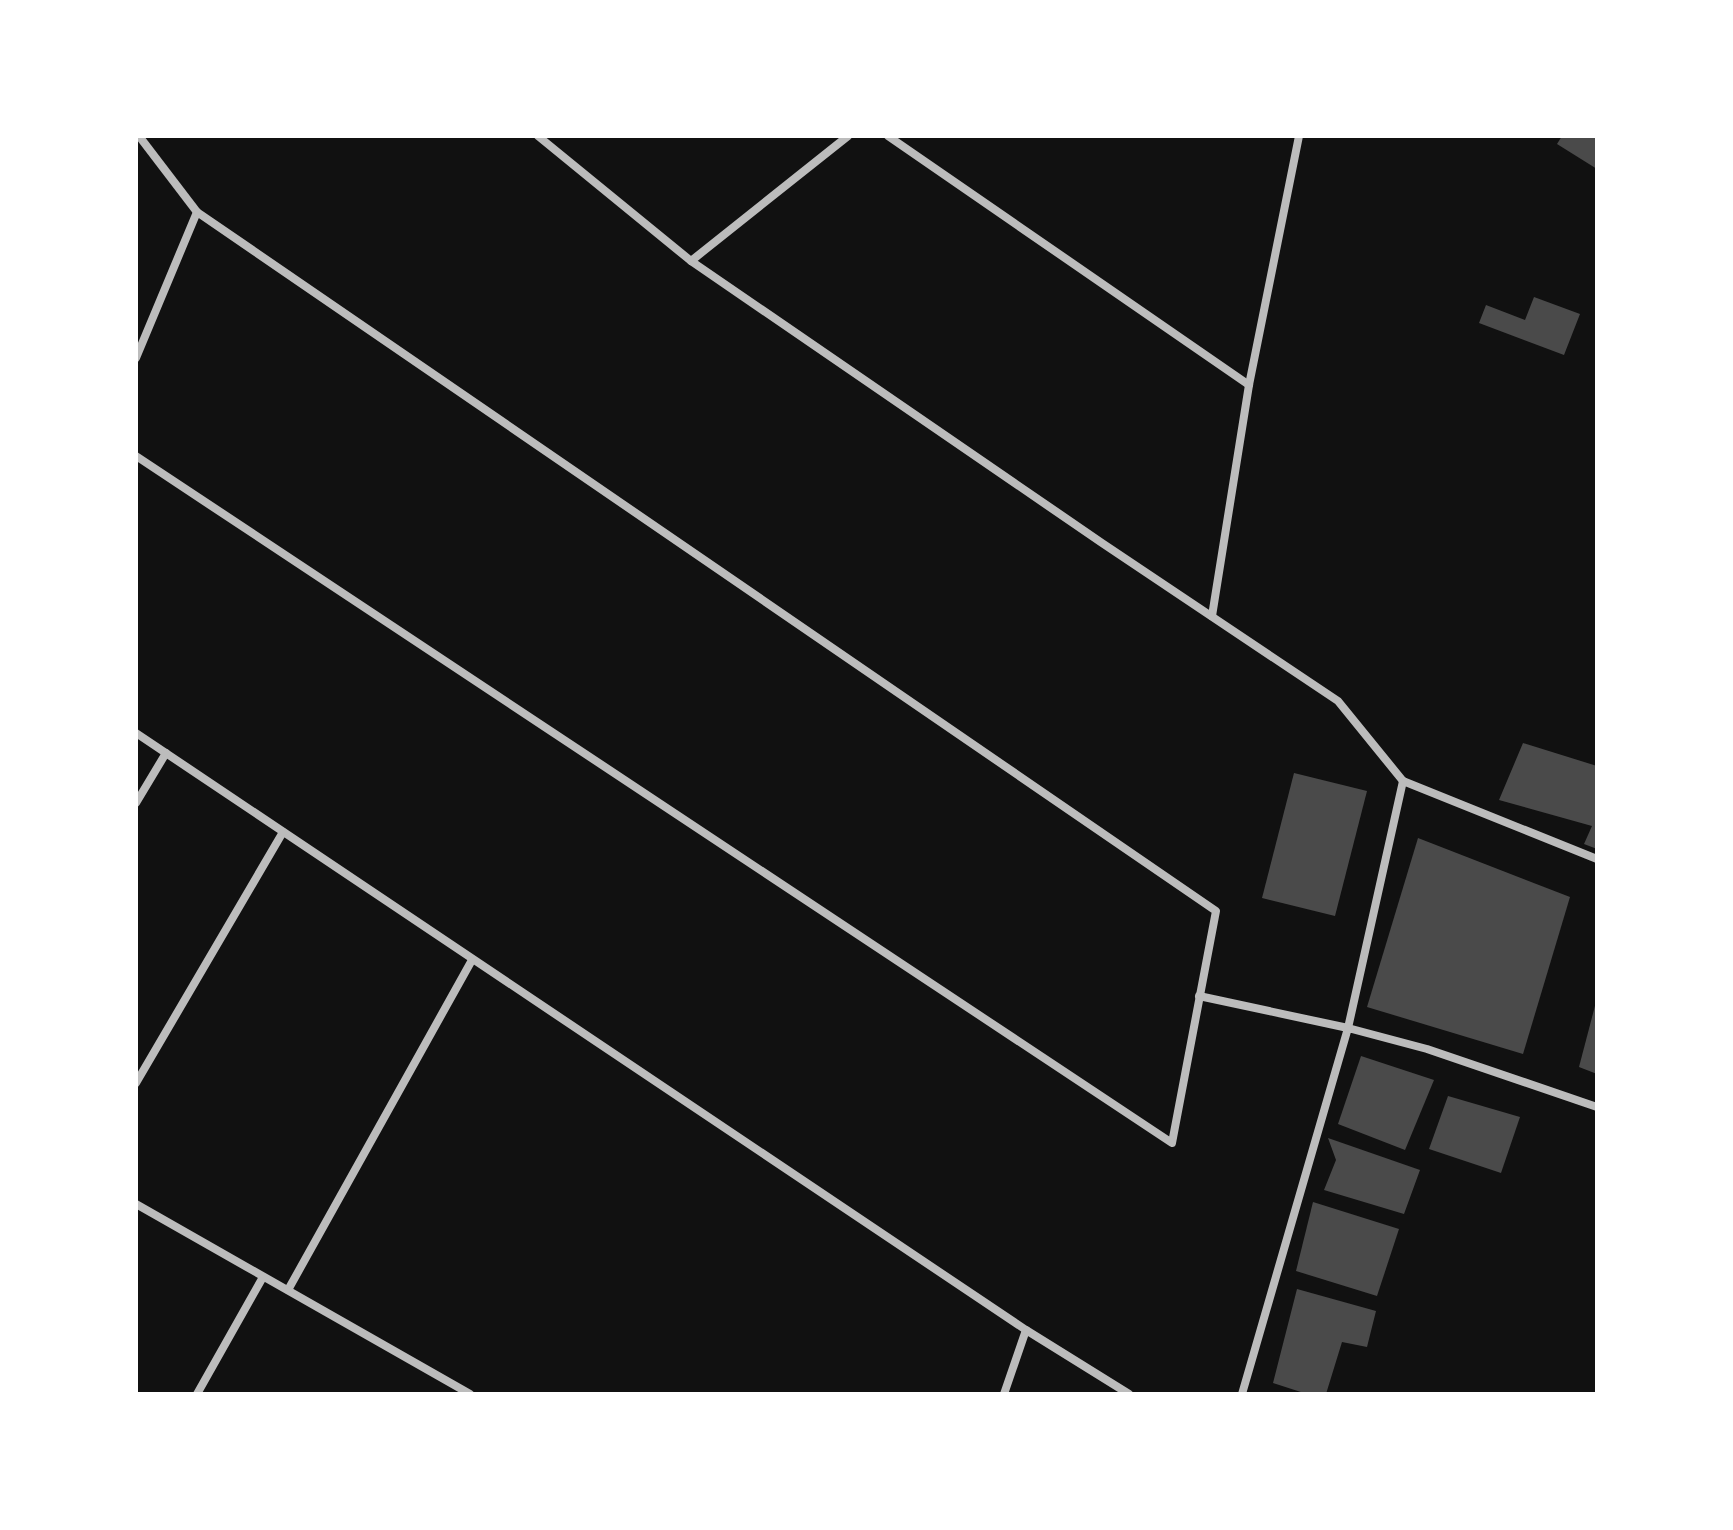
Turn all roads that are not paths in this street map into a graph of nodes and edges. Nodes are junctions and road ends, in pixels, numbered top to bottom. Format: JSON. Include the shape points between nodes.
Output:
{"nodes":[{"id":1,"x":139,"y":136,"type":"edge"},
{"id":2,"x":538,"y":136,"type":"edge"},
{"id":3,"x":848,"y":136,"type":"edge"},
{"id":4,"x":888,"y":136,"type":"edge"},
{"id":5,"x":1299,"y":136,"type":"edge"},
{"id":6,"x":197,"y":212,"type":"junction"},
{"id":7,"x":691,"y":261,"type":"junction"},
{"id":8,"x":136,"y":358,"type":"edge"},
{"id":9,"x":1249,"y":385,"type":"junction"},
{"id":10,"x":136,"y":456,"type":"edge"},
{"id":11,"x":1212,"y":616,"type":"junction"},
{"id":12,"x":136,"y":733,"type":"edge"},
{"id":13,"x":166,"y":753,"type":"junction"},
{"id":14,"x":1403,"y":781,"type":"junction"},
{"id":15,"x":136,"y":803,"type":"edge"},
{"id":16,"x":283,"y":832,"type":"junction"},
{"id":17,"x":1597,"y":859,"type":"edge"},
{"id":18,"x":472,"y":960,"type":"junction"},
{"id":19,"x":1199,"y":996,"type":"junction"},
{"id":20,"x":1348,"y":1028,"type":"junction"},
{"id":21,"x":136,"y":1083,"type":"edge"},
{"id":22,"x":1597,"y":1107,"type":"edge"},
{"id":23,"x":136,"y":1204,"type":"edge"},
{"id":24,"x":263,"y":1277,"type":"junction"},
{"id":25,"x":288,"y":1290,"type":"junction"},
{"id":26,"x":1026,"y":1330,"type":"junction"},
{"id":27,"x":197,"y":1394,"type":"edge"},
{"id":28,"x":470,"y":1394,"type":"edge"},
{"id":29,"x":1004,"y":1394,"type":"edge"},
{"id":30,"x":1129,"y":1394,"type":"edge"},
{"id":31,"x":1242,"y":1394,"type":"edge"}],
"edges":[{"from":1,"to":6,"type":"street"},
{"from":2,"to":7,"type":"street"},
{"from":3,"to":7,"type":"street"},
{"from":4,"to":9,"type":"street"},
{"from":5,"to":9,"type":"street"},
{"from":6,"to":8,"type":"street"},
{"from":6,"to":19,"type":"street","via":[[1216,911]]},
{"from":7,"to":11,"type":"street"},
{"from":9,"to":11,"type":"street"},
{"from":10,"to":19,"type":"street","via":[[1172,1143]]},
{"from":11,"to":14,"type":"street","via":[[1338,701]]},
{"from":12,"to":13,"type":"street"},
{"from":13,"to":15,"type":"street"},
{"from":13,"to":16,"type":"street"},
{"from":14,"to":17,"type":"street"},
{"from":14,"to":20,"type":"street"},
{"from":16,"to":18,"type":"street"},
{"from":16,"to":21,"type":"street"},
{"from":18,"to":25,"type":"street"},
{"from":18,"to":26,"type":"street"},
{"from":19,"to":20,"type":"street"},
{"from":20,"to":22,"type":"street"},
{"from":20,"to":31,"type":"street"},
{"from":23,"to":24,"type":"street"},
{"from":24,"to":25,"type":"street"},
{"from":24,"to":27,"type":"street"},
{"from":25,"to":28,"type":"street"},
{"from":26,"to":29,"type":"street"},
{"from":26,"to":30,"type":"street"}]}
